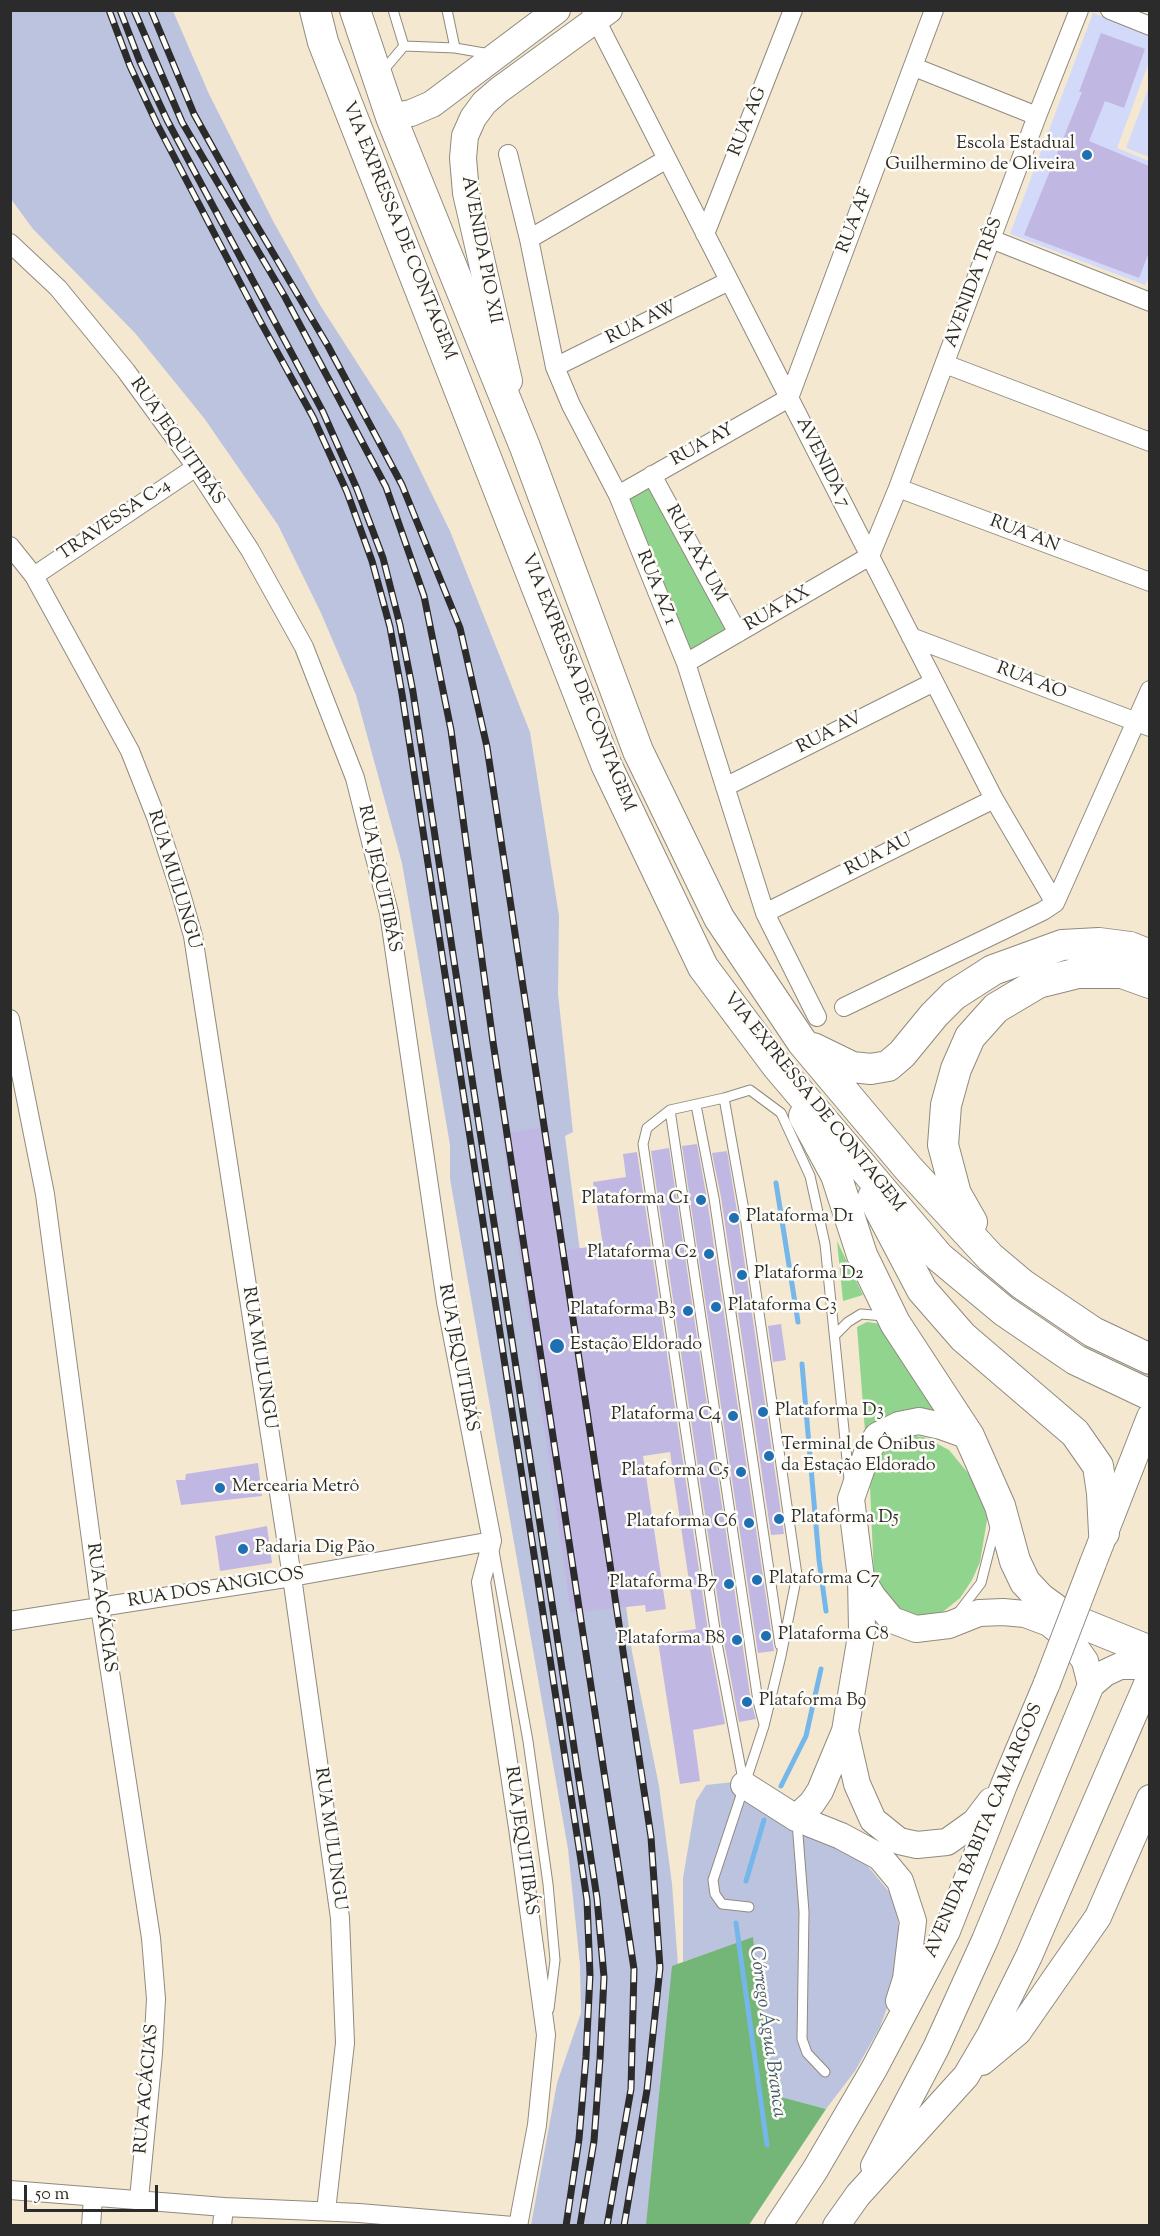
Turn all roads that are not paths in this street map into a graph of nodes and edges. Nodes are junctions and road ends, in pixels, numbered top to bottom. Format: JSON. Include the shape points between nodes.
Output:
{"nodes":[{"id":1,"x":315,"y":10,"type":"edge"},
{"id":2,"x":355,"y":10,"type":"edge"},
{"id":3,"x":393,"y":10,"type":"edge"},
{"id":4,"x":447,"y":10,"type":"edge"},
{"id":5,"x":557,"y":10,"type":"edge"},
{"id":6,"x":794,"y":10,"type":"edge"},
{"id":7,"x":934,"y":10,"type":"edge"},
{"id":8,"x":1079,"y":10,"type":"edge"},
{"id":9,"x":1110,"y":10,"type":"edge"},
{"id":10,"x":598,"y":14,"type":"edge"},
{"id":11,"x":1149,"y":26,"type":"edge"},
{"id":12,"x":404,"y":46,"type":"junction"},
{"id":13,"x":455,"y":48,"type":"junction"},
{"id":14,"x":499,"y":56,"type":"junction"},
{"id":15,"x":914,"y":67,"type":"junction"},
{"id":16,"x":379,"y":76,"type":"junction"},
{"id":17,"x":1037,"y":116,"type":"junction"},
{"id":18,"x":391,"y":117,"type":"junction"},
{"id":19,"x":508,"y":154,"type":"dead end"},
{"id":20,"x":667,"y":159,"type":"junction"},
{"id":21,"x":705,"y":234,"type":"junction"},
{"id":22,"x":529,"y":239,"type":"junction"},
{"id":23,"x":991,"y":239,"type":"junction"},
{"id":24,"x":10,"y":243,"type":"edge"},
{"id":25,"x":10,"y":261,"type":"edge"},
{"id":26,"x":729,"y":281,"type":"junction"},
{"id":27,"x":1148,"y":299,"type":"edge"},
{"id":28,"x":85,"y":323,"type":"junction"},
{"id":29,"x":945,"y":364,"type":"junction"},
{"id":30,"x":555,"y":367,"type":"junction"},
{"id":31,"x":789,"y":398,"type":"junction"},
{"id":32,"x":1149,"y":442,"type":"edge"},
{"id":33,"x":525,"y":447,"type":"junction"},
{"id":34,"x":196,"y":467,"type":"junction"},
{"id":35,"x":652,"y":475,"type":"junction"},
{"id":36,"x":898,"y":488,"type":"junction"},
{"id":37,"x":618,"y":495,"type":"junction"},
{"id":38,"x":10,"y":546,"type":"edge"},
{"id":39,"x":870,"y":556,"type":"junction"},
{"id":40,"x":34,"y":576,"type":"junction"},
{"id":41,"x":1149,"y":582,"type":"edge"},
{"id":42,"x":738,"y":633,"type":"junction"},
{"id":43,"x":912,"y":638,"type":"junction"},
{"id":44,"x":686,"y":663,"type":"junction"},
{"id":45,"x":934,"y":682,"type":"junction"},
{"id":46,"x":1149,"y":690,"type":"edge"},
{"id":47,"x":1143,"y":725,"type":"edge"},
{"id":48,"x":725,"y":787,"type":"junction"},
{"id":49,"x":994,"y":799,"type":"junction"},
{"id":50,"x":1055,"y":903,"type":"junction"},
{"id":51,"x":765,"y":913,"type":"junction"},
{"id":52,"x":1149,"y":955,"type":"edge"},
{"id":53,"x":1149,"y":982,"type":"edge"},
{"id":54,"x":844,"y":1007,"type":"dead end"},
{"id":55,"x":817,"y":1017,"type":"dead end"},
{"id":56,"x":10,"y":1019,"type":"edge"},
{"id":57,"x":802,"y":1042,"type":"junction"},
{"id":58,"x":777,"y":1066,"type":"junction"},
{"id":59,"x":724,"y":1098,"type":"junction"},
{"id":60,"x":696,"y":1105,"type":"junction"},
{"id":61,"x":670,"y":1110,"type":"junction"},
{"id":62,"x":846,"y":1146,"type":"junction"},
{"id":63,"x":990,"y":1257,"type":"junction"},
{"id":64,"x":894,"y":1319,"type":"junction"},
{"id":65,"x":835,"y":1335,"type":"junction"},
{"id":66,"x":1149,"y":1359,"type":"edge"},
{"id":67,"x":1149,"y":1395,"type":"edge"},
{"id":68,"x":1149,"y":1417,"type":"edge"},
{"id":69,"x":969,"y":1436,"type":"junction"},
{"id":70,"x":851,"y":1499,"type":"junction"},
{"id":71,"x":1000,"y":1506,"type":"junction"},
{"id":72,"x":1104,"y":1533,"type":"junction"},
{"id":73,"x":492,"y":1541,"type":"junction"},
{"id":74,"x":291,"y":1577,"type":"junction"},
{"id":75,"x":861,"y":1578,"type":"junction"},
{"id":76,"x":100,"y":1607,"type":"junction"},
{"id":77,"x":10,"y":1621,"type":"edge"},
{"id":78,"x":949,"y":1625,"type":"junction"},
{"id":79,"x":1149,"y":1652,"type":"edge"},
{"id":80,"x":781,"y":1656,"type":"junction"},
{"id":81,"x":1149,"y":1666,"type":"edge"},
{"id":82,"x":1149,"y":1677,"type":"edge"},
{"id":83,"x":1091,"y":1685,"type":"junction"},
{"id":84,"x":764,"y":1726,"type":"junction"},
{"id":85,"x":845,"y":1731,"type":"junction"},
{"id":86,"x":744,"y":1785,"type":"junction"},
{"id":87,"x":1004,"y":1785,"type":"junction"},
{"id":88,"x":1149,"y":1798,"type":"edge"},
{"id":89,"x":796,"y":1818,"type":"junction"},
{"id":90,"x":749,"y":1907,"type":"dead end"},
{"id":91,"x":874,"y":2069,"type":"junction"},
{"id":92,"x":825,"y":2072,"type":"dead end"},
{"id":93,"x":966,"y":2076,"type":"junction"},
{"id":94,"x":10,"y":2190,"type":"edge"},
{"id":95,"x":858,"y":2195,"type":"junction"},
{"id":96,"x":93,"y":2197,"type":"junction"},
{"id":97,"x":139,"y":2199,"type":"junction"},
{"id":98,"x":224,"y":2207,"type":"junction"},
{"id":99,"x":326,"y":2211,"type":"junction"},
{"id":100,"x":358,"y":2219,"type":"edge"},
{"id":101,"x":91,"y":2226,"type":"edge"},
{"id":102,"x":222,"y":2226,"type":"edge"},
{"id":103,"x":513,"y":2226,"type":"edge"},
{"id":104,"x":518,"y":2226,"type":"edge"},
{"id":105,"x":778,"y":2226,"type":"edge"},
{"id":106,"x":836,"y":2226,"type":"edge"}],
"edges":[{"from":1,"to":58,"type":"highway","name":"VIA EXPRESSA DE CONTAGEM","via":[[323,42],[606,764],[703,967]]},
{"from":2,"to":16,"type":"highway","name":"VIA EXPRESSA DE CONTAGEM"},
{"from":3,"to":12,"type":"lane"},
{"from":4,"to":13,"type":"lane"},
{"from":5,"to":14,"type":"main road"},
{"from":6,"to":21,"type":"street","name":"RUA AG"},
{"from":7,"to":15,"type":"street","name":"RUA AF"},
{"from":8,"to":17,"type":"street","name":"AVENIDA TRÊS"},
{"from":9,"to":11,"type":"street"},
{"from":10,"to":20,"type":"street","name":"AVENIDA 7"},
{"from":10,"to":33,"type":"main road","name":"AVENIDA PIO XII","via":[[484,103],[465,136],[466,193]]},
{"from":12,"to":13,"type":"lane"},
{"from":12,"to":16,"type":"lane"},
{"from":13,"to":14,"type":"lane"},
{"from":14,"to":18,"type":"main road","via":[[432,104]]},
{"from":15,"to":17,"type":"street"},
{"from":15,"to":31,"type":"street","name":"RUA AF"},
{"from":16,"to":18,"type":"highway","name":"VIA EXPRESSA DE CONTAGEM"},
{"from":17,"to":23,"type":"street","name":"AVENIDA TRÊS"},
{"from":18,"to":33,"type":"highway","name":"VIA EXPRESSA DE CONTAGEM"},
{"from":19,"to":22,"type":"street","name":"RUA AZ 1"},
{"from":20,"to":21,"type":"street","name":"AVENIDA 7"},
{"from":20,"to":22,"type":"street"},
{"from":21,"to":26,"type":"street","name":"AVENIDA 7"},
{"from":22,"to":30,"type":"street","name":"RUA AZ 1"},
{"from":23,"to":27,"type":"street"},
{"from":23,"to":29,"type":"street","name":"AVENIDA TRÊS"},
{"from":24,"to":28,"type":"street","name":"RUA JEQUITIBÁS","via":[[58,288]]},
{"from":25,"to":28,"type":"street","name":"RUA JEQUITIBÁS"},
{"from":26,"to":30,"type":"street","name":"RUA AW"},
{"from":26,"to":31,"type":"street","name":"AVENIDA 7"},
{"from":28,"to":34,"type":"street","name":"RUA JEQUITIBÁS","via":[[126,371]]},
{"from":29,"to":32,"type":"street"},
{"from":29,"to":36,"type":"street","name":"AVENIDA TRÊS"},
{"from":30,"to":37,"type":"street","name":"RUA AZ 1"},
{"from":31,"to":35,"type":"street","name":"RUA AY"},
{"from":31,"to":39,"type":"street","name":"AVENIDA 7"},
{"from":33,"to":57,"type":"highway","name":"VIA EXPRESSA DE CONTAGEM","via":[[638,751],[719,918]]},
{"from":34,"to":40,"type":"street","name":"TRAVESSA C-4"},
{"from":34,"to":73,"type":"street","name":"RUA JEQUITIBÁS","via":[[250,550],[304,647],[355,778],[389,913],[446,1302]]},
{"from":35,"to":37,"type":"street","name":"RUA AY"},
{"from":35,"to":42,"type":"street","name":"RUA AX UM"},
{"from":36,"to":39,"type":"street","name":"AVENIDA TRÊS"},
{"from":36,"to":41,"type":"street","name":"RUA AN"},
{"from":37,"to":44,"type":"street","name":"RUA AZ 1"},
{"from":38,"to":40,"type":"street","name":"RUA MULUNGU"},
{"from":39,"to":42,"type":"street","name":"RUA AX"},
{"from":39,"to":43,"type":"street","name":"AVENIDA 7"},
{"from":40,"to":74,"type":"street","name":"RUA MULUNGU","via":[[130,751],[156,817],[193,936]]},
{"from":42,"to":44,"type":"street","name":"RUA AX"},
{"from":43,"to":45,"type":"street","name":"AVENIDA 7"},
{"from":43,"to":47,"type":"street","name":"RUA AO"},
{"from":44,"to":48,"type":"street","name":"RUA AZ 1"},
{"from":45,"to":48,"type":"street","name":"RUA AV"},
{"from":45,"to":49,"type":"street","name":"AVENIDA 7"},
{"from":46,"to":47,"type":"street"},
{"from":47,"to":50,"type":"street"},
{"from":48,"to":51,"type":"street","name":"RUA AZ 1"},
{"from":49,"to":50,"type":"street","name":"AVENIDA 7"},
{"from":49,"to":51,"type":"street","name":"RUA AU"},
{"from":50,"to":54,"type":"street"},
{"from":51,"to":55,"type":"street","name":"RUA AZ 1"},
{"from":52,"to":57,"type":"highway","via":[[1130,947],[1099,943],[1062,945],[993,970],[954,995],[888,1066],[852,1067]]},
{"from":53,"to":63,"type":"highway","via":[[1122,973],[1078,973],[1038,983],[996,1008],[970,1037],[946,1105],[943,1145],[956,1194]]},
{"from":56,"to":76,"type":"street","name":"RUA ACÁCIAS","via":[[45,1194]]},
{"from":57,"to":63,"type":"highway","name":"VIA EXPRESSA DE CONTAGEM","via":[[908,1168]]},
{"from":58,"to":62,"type":"highway","name":"VIA EXPRESSA DE CONTAGEM"},
{"from":58,"to":64,"type":"highway","via":[[836,1175],[862,1255]]},
{"from":59,"to":60,"type":"lane"},
{"from":59,"to":65,"type":"lane","via":[[750,1090],[782,1113],[810,1176],[825,1244]]},
{"from":59,"to":80,"type":"lane","via":[[746,1216],[797,1575]]},
{"from":60,"to":61,"type":"lane"},
{"from":60,"to":80,"type":"lane","via":[[714,1198]]},
{"from":61,"to":84,"type":"lane"},
{"from":61,"to":86,"type":"lane","via":[[647,1128],[643,1144],[717,1643]]},
{"from":62,"to":67,"type":"highway","name":"VIA EXPRESSA DE CONTAGEM","via":[[939,1257],[1004,1311],[1076,1360]]},
{"from":62,"to":72,"type":"highway","via":[[922,1290],[963,1337],[1075,1433],[1098,1466]]},
{"from":63,"to":66,"type":"highway","name":"VIA EXPRESSA DE CONTAGEM","via":[[1093,1332]]},
{"from":64,"to":65,"type":"lane","via":[[861,1314]]},
{"from":64,"to":69,"type":"highway"},
{"from":65,"to":70,"type":"lane"},
{"from":68,"to":72,"type":"main road","name":"AVENIDA BABITA CAMARGOS"},
{"from":69,"to":70,"type":"main road","via":[[919,1420],[877,1436]]},
{"from":69,"to":71,"type":"highway"},
{"from":70,"to":75,"type":"main road"},
{"from":71,"to":78,"type":"lane","via":[[981,1583]]},
{"from":71,"to":79,"type":"highway","via":[[1015,1561],[1025,1582],[1040,1598],[1066,1617]]},
{"from":72,"to":87,"type":"main road","name":"AVENIDA BABITA CAMARGOS","bridge":true},
{"from":73,"to":74,"type":"street","name":"RUA DOS ANGICOS"},
{"from":73,"to":104,"type":"street","name":"RUA JEQUITIBÁS","via":[[481,1582],[546,2035],[537,2125]]},
{"from":74,"to":76,"type":"street","name":"RUA DOS ANGICOS"},
{"from":74,"to":99,"type":"street","name":"RUA MULUNGU","via":[[340,1918],[345,2043]]},
{"from":75,"to":78,"type":"main road","via":[[892,1620],[916,1629]]},
{"from":75,"to":85,"type":"main road","via":[[862,1630]]},
{"from":76,"to":77,"type":"street","name":"RUA DOS ANGICOS"},
{"from":76,"to":97,"type":"street","name":"RUA ACÁCIAS","via":[[151,1938],[156,1999]]},
{"from":78,"to":83,"type":"main road","via":[[979,1613],[1003,1612],[1025,1614],[1049,1623],[1071,1641],[1085,1661]]},
{"from":80,"to":84,"type":"lane"},
{"from":81,"to":83,"type":"main road","via":[[1120,1666]]},
{"from":82,"to":93,"type":"main road","via":[[1029,1956]]},
{"from":83,"to":95,"type":"main road","via":[[936,2048]]},
{"from":84,"to":86,"type":"lane"},
{"from":85,"to":87,"type":"main road","via":[[857,1784],[873,1820],[899,1841],[917,1845],[947,1842],[975,1822]]},
{"from":85,"to":89,"type":"main road","via":[[820,1791]]},
{"from":86,"to":89,"type":"main road"},
{"from":86,"to":90,"type":"lane","via":[[713,1880],[715,1894],[722,1904]]},
{"from":87,"to":91,"type":"main road","name":"AVENIDA BABITA CAMARGOS","via":[[947,1931]]},
{"from":88,"to":93,"type":"main road","via":[[1098,1917],[1018,2032]]},
{"from":89,"to":91,"type":"main road","via":[[880,1857],[900,1881],[913,1921],[906,1979]]},
{"from":89,"to":92,"type":"lane","via":[[804,1912],[802,2039],[807,2053]]},
{"from":91,"to":105,"type":"main road","name":"AVENIDA BABITA CAMARGOS"},
{"from":93,"to":95,"type":"main road"},
{"from":94,"to":96,"type":"street"},
{"from":95,"to":106,"type":"main road"},
{"from":96,"to":97,"type":"street"},
{"from":96,"to":101,"type":"street"},
{"from":97,"to":98,"type":"street"},
{"from":98,"to":99,"type":"street"},
{"from":98,"to":102,"type":"street"},
{"from":99,"to":100,"type":"street"},
{"from":100,"to":103,"type":"street"}]}
